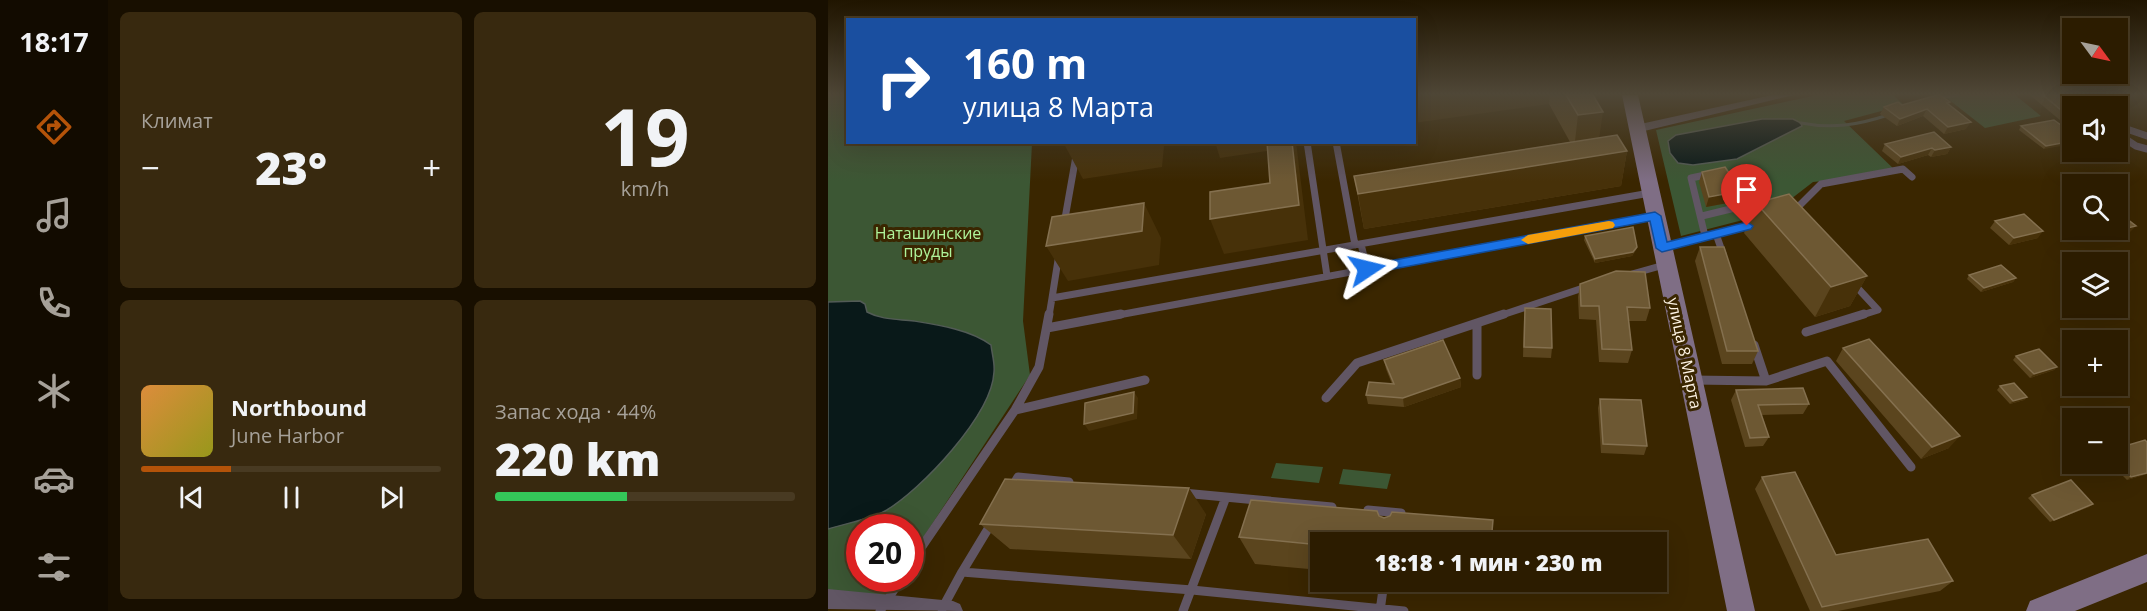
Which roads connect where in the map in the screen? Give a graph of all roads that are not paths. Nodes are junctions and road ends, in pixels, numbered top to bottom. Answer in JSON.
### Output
{"nodes":[{"id":1,"x":1635,"y":124,"type":"edge"},
{"id":2,"x":1661,"y":124,"type":"edge"},
{"id":3,"x":1636,"y":129,"type":"junction"},
{"id":4,"x":2128,"y":129,"type":"edge"},
{"id":5,"x":2147,"y":136,"type":"edge"},
{"id":6,"x":2128,"y":142,"type":"edge"},
{"id":7,"x":1307,"y":144,"type":"edge"},
{"id":8,"x":1336,"y":144,"type":"edge"},
{"id":9,"x":1077,"y":149,"type":"dead end"},
{"id":10,"x":2147,"y":149,"type":"edge"},
{"id":11,"x":1713,"y":174,"type":"edge"},
{"id":12,"x":1912,"y":177,"type":"dead end"},
{"id":13,"x":1730,"y":180,"type":"edge"},
{"id":14,"x":1650,"y":193,"type":"junction"},
{"id":15,"x":1655,"y":216,"type":"junction"},
{"id":16,"x":1701,"y":216,"type":"junction"},
{"id":17,"x":1768,"y":221,"type":"edge"},
{"id":18,"x":1797,"y":224,"type":"edge"},
{"id":19,"x":1063,"y":233,"type":"edge"},
{"id":20,"x":1716,"y":234,"type":"junction"},
{"id":21,"x":1705,"y":236,"type":"junction"},
{"id":22,"x":1061,"y":244,"type":"edge"},
{"id":23,"x":1358,"y":244,"type":"junction"},
{"id":24,"x":1324,"y":250,"type":"junction"},
{"id":25,"x":1664,"y":256,"type":"junction"},
{"id":26,"x":1726,"y":264,"type":"edge"},
{"id":27,"x":1367,"y":269,"type":"junction"},
{"id":28,"x":1846,"y":275,"type":"edge"},
{"id":29,"x":1327,"y":276,"type":"junction"},
{"id":30,"x":1625,"y":276,"type":"edge"},
{"id":31,"x":1590,"y":286,"type":"edge"},
{"id":32,"x":1052,"y":298,"type":"junction"},
{"id":33,"x":1478,"y":324,"type":"junction"},
{"id":34,"x":1047,"y":328,"type":"junction"},
{"id":35,"x":1806,"y":332,"type":"dead end"},
{"id":36,"x":1751,"y":338,"type":"edge"},
{"id":37,"x":1477,"y":375,"type":"dead end"},
{"id":38,"x":1145,"y":380,"type":"dead end"},
{"id":39,"x":1691,"y":380,"type":"junction"},
{"id":40,"x":1766,"y":381,"type":"junction"},
{"id":41,"x":1326,"y":398,"type":"dead end"},
{"id":42,"x":1015,"y":410,"type":"junction"},
{"id":43,"x":1911,"y":467,"type":"dead end"},
{"id":44,"x":1076,"y":483,"type":"edge"},
{"id":45,"x":1168,"y":491,"type":"edge"},
{"id":46,"x":1007,"y":496,"type":"edge"},
{"id":47,"x":1226,"y":497,"type":"junction"},
{"id":48,"x":1338,"y":507,"type":"edge"},
{"id":49,"x":1361,"y":510,"type":"edge"},
{"id":50,"x":996,"y":515,"type":"edge"},
{"id":51,"x":1417,"y":515,"type":"edge"},
{"id":52,"x":924,"y":543,"type":"edge"},
{"id":53,"x":2147,"y":568,"type":"edge"},
{"id":54,"x":962,"y":572,"type":"junction"},
{"id":55,"x":1192,"y":590,"type":"junction"},
{"id":56,"x":892,"y":592,"type":"edge"},
{"id":57,"x":1383,"y":592,"type":"edge"},
{"id":58,"x":828,"y":599,"type":"edge"},
{"id":59,"x":881,"y":608,"type":"edge"},
{"id":60,"x":947,"y":610,"type":"edge"},
{"id":61,"x":1380,"y":610,"type":"edge"},
{"id":62,"x":1183,"y":611,"type":"edge"},
{"id":63,"x":1404,"y":611,"type":"edge"},
{"id":64,"x":1741,"y":611,"type":"edge"},
{"id":65,"x":2040,"y":611,"type":"edge"}],
"edges":[{"from":1,"to":3,"type":"street","name":"улица 8 Марта"},
{"from":2,"to":3,"type":"street"},
{"from":3,"to":14,"type":"street","name":"улица 8 Марта"},
{"from":4,"to":5,"type":"lane"},
{"from":6,"to":10,"type":"lane"},
{"from":7,"to":24,"type":"lane"},
{"from":8,"to":23,"type":"lane"},
{"from":9,"to":19,"type":"lane"},
{"from":11,"to":16,"type":"lane"},
{"from":12,"to":18,"type":"lane"},
{"from":13,"to":16,"type":"lane"},
{"from":14,"to":15,"type":"street","name":"улица 8 Марта"},
{"from":14,"to":23,"type":"lane"},
{"from":15,"to":25,"type":"street","name":"улица 8 Марта"},
{"from":15,"to":27,"type":"lane"},
{"from":16,"to":21,"type":"lane"},
{"from":17,"to":20,"type":"lane"},
{"from":20,"to":21,"type":"lane"},
{"from":20,"to":26,"type":"lane"},
{"from":21,"to":25,"type":"lane"},
{"from":22,"to":32,"type":"lane"},
{"from":23,"to":24,"type":"lane"},
{"from":23,"to":27,"type":"lane"},
{"from":24,"to":29,"type":"lane"},
{"from":24,"to":32,"type":"lane"},
{"from":25,"to":30,"type":"lane"},
{"from":25,"to":39,"type":"street","name":"улица 8 Марта"},
{"from":27,"to":29,"type":"lane"},
{"from":28,"to":35,"type":"lane"},
{"from":29,"to":34,"type":"lane"},
{"from":31,"to":33,"type":"lane"},
{"from":32,"to":34,"type":"lane"},
{"from":33,"to":37,"type":"lane"},
{"from":33,"to":41,"type":"lane"},
{"from":34,"to":42,"type":"lane"},
{"from":36,"to":40,"type":"lane"},
{"from":38,"to":42,"type":"lane"},
{"from":39,"to":40,"type":"lane"},
{"from":39,"to":64,"type":"street","name":"улица 8 Марта"},
{"from":40,"to":43,"type":"lane"},
{"from":42,"to":52,"type":"lane"},
{"from":44,"to":46,"type":"lane"},
{"from":45,"to":47,"type":"lane"},
{"from":47,"to":48,"type":"lane"},
{"from":47,"to":55,"type":"lane"},
{"from":49,"to":51,"type":"lane"},
{"from":50,"to":54,"type":"lane"},
{"from":53,"to":65,"type":"street"},
{"from":54,"to":55,"type":"lane"},
{"from":54,"to":60,"type":"lane"},
{"from":55,"to":61,"type":"lane"},
{"from":55,"to":62,"type":"lane"},
{"from":56,"to":59,"type":"lane"},
{"from":57,"to":61,"type":"lane"},
{"from":58,"to":59,"type":"street"},
{"from":59,"to":60,"type":"street"},
{"from":61,"to":63,"type":"lane"}]}
